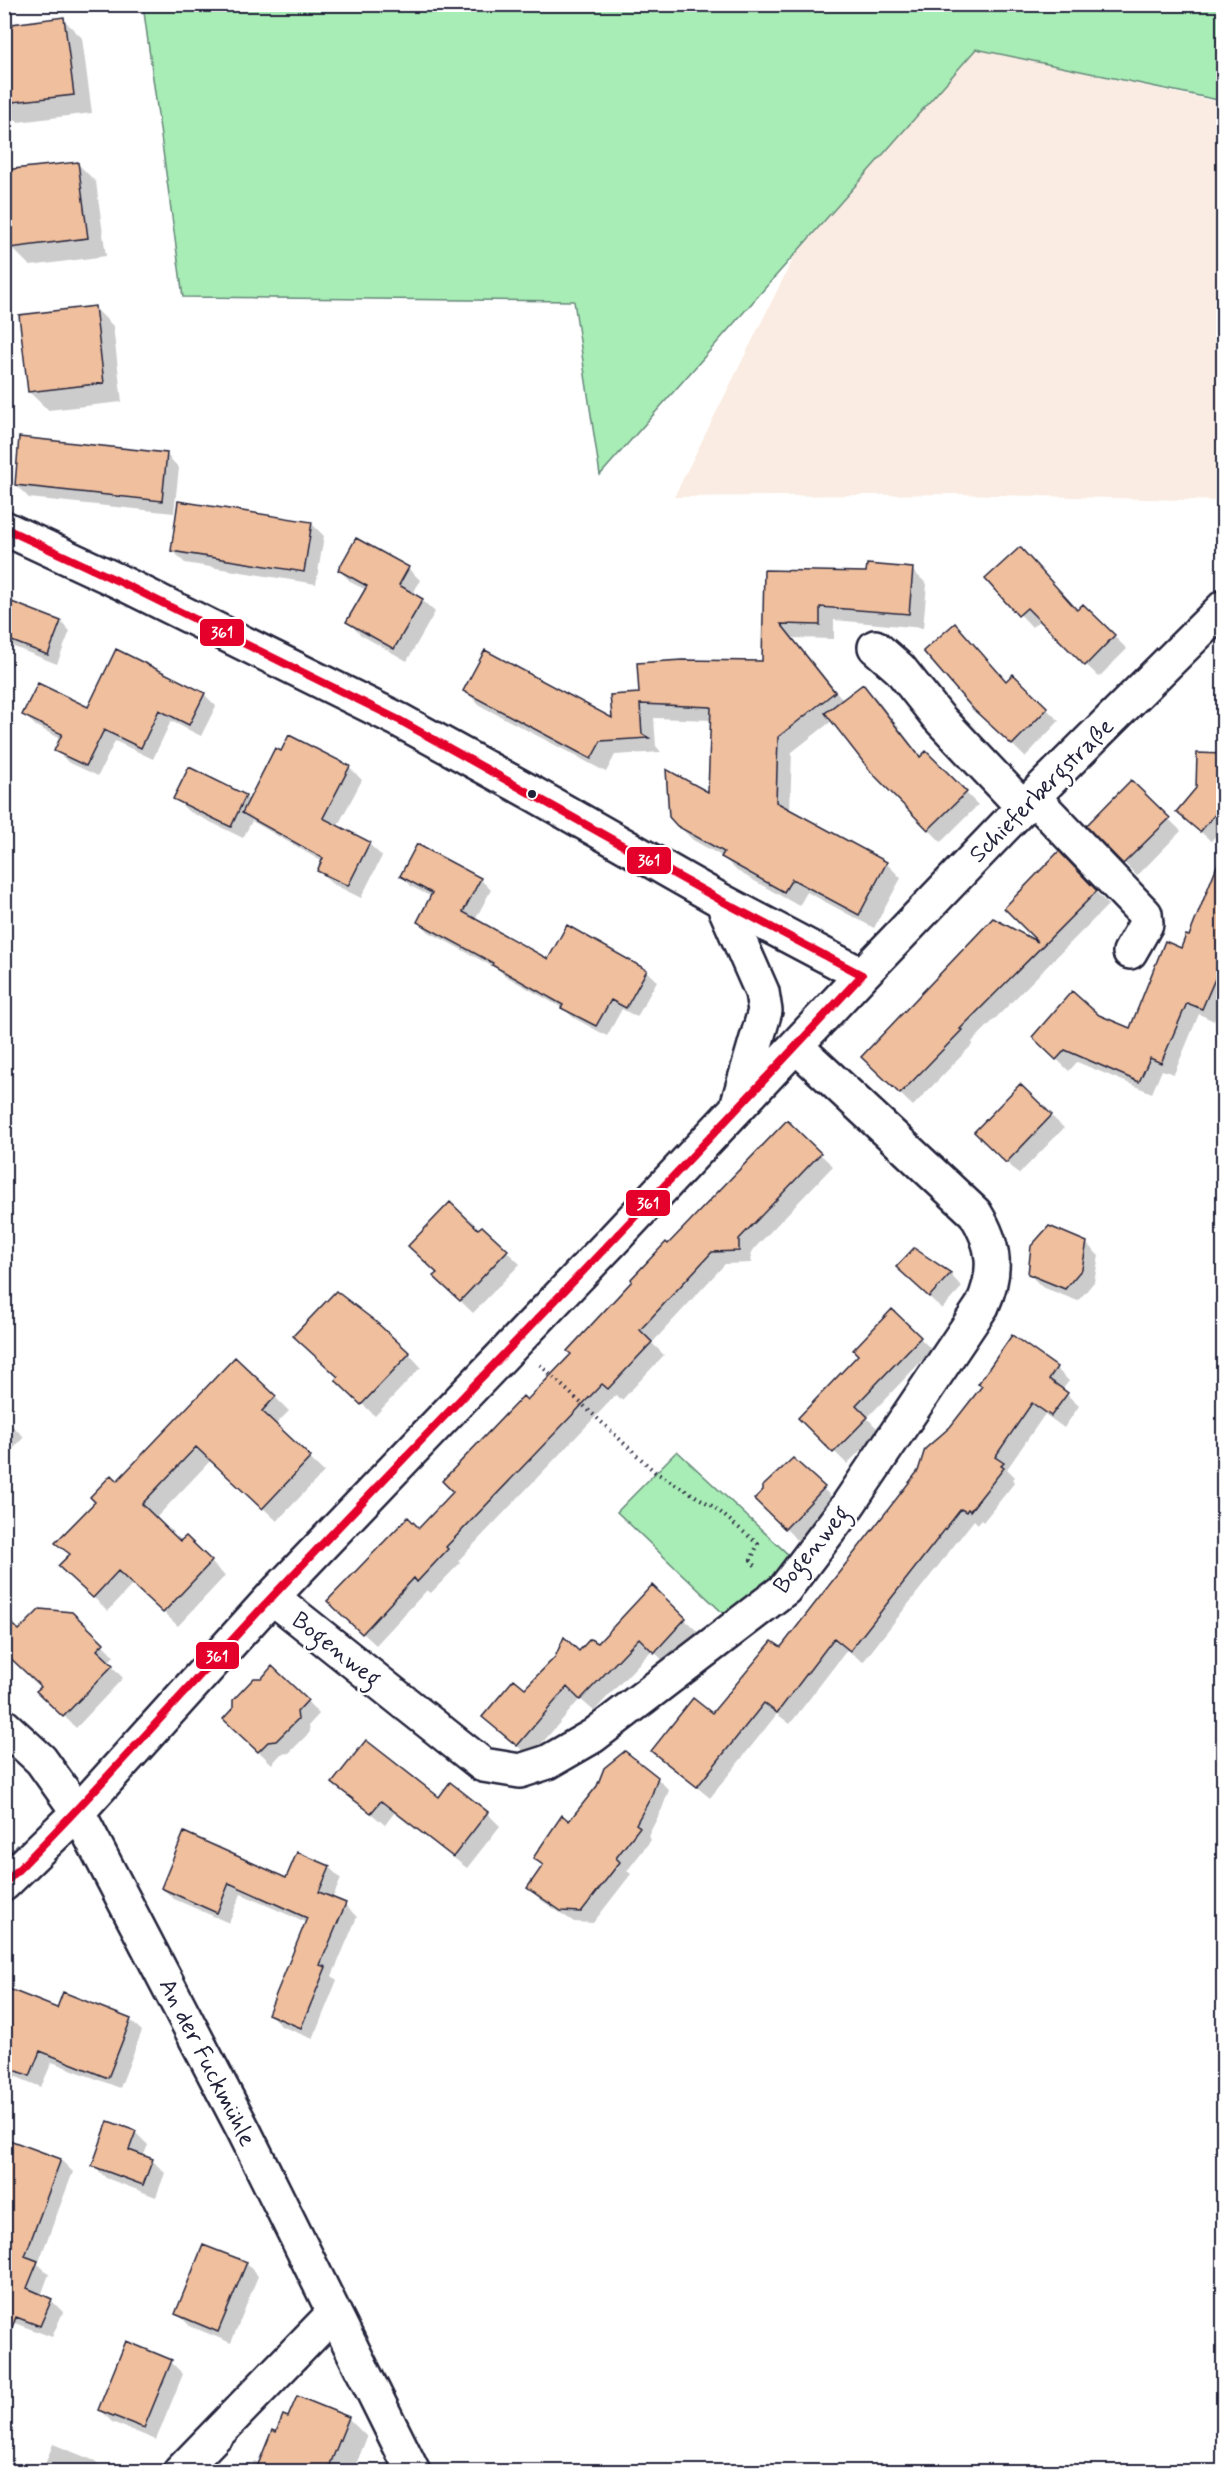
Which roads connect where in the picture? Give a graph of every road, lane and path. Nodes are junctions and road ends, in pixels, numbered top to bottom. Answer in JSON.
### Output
{"nodes":[{"id":1,"x":4,"y":528,"type":"edge"},
{"id":2,"x":1221,"y":613,"type":"edge"},
{"id":3,"x":875,"y":647,"type":"dead end"},
{"id":4,"x":1028,"y":802,"type":"junction"},
{"id":5,"x":722,"y":901,"type":"junction"},
{"id":6,"x":1130,"y":952,"type":"dead end"},
{"id":7,"x":862,"y":975,"type":"junction"},
{"id":8,"x":796,"y":1046,"type":"junction"},
{"id":9,"x":736,"y":1110,"type":"junction"},
{"id":10,"x":517,"y":1341,"type":"junction"},
{"id":11,"x":751,"y":1560,"type":"dead end"},
{"id":12,"x":272,"y":1597,"type":"junction"},
{"id":13,"x":4,"y":1726,"type":"edge"},
{"id":14,"x":78,"y":1812,"type":"junction"},
{"id":15,"x":4,"y":1884,"type":"edge"},
{"id":16,"x":333,"y":2314,"type":"junction"},
{"id":17,"x":412,"y":2471,"type":"edge"},
{"id":18,"x":180,"y":2472,"type":"edge"}],
"edges":[{"from":1,"to":5,"type":"street"},
{"from":2,"to":4,"type":"street","name":"Schieferbergstraße"},
{"from":3,"to":4,"type":"street"},
{"from":4,"to":6,"type":"street"},
{"from":4,"to":7,"type":"street","name":"Schieferbergstraße"},
{"from":5,"to":7,"type":"street"},
{"from":5,"to":9,"type":"street"},
{"from":7,"to":8,"type":"street","name":"Schieferbergstraße"},
{"from":8,"to":9,"type":"street","name":"Schieferbergstraße"},
{"from":8,"to":12,"type":"street","name":"Bogenweg"},
{"from":9,"to":10,"type":"street","name":"Schieferbergstraße"},
{"from":10,"to":11,"type":"path"},
{"from":10,"to":12,"type":"street","name":"Schieferbergstraße"},
{"from":12,"to":14,"type":"street","name":"Schieferbergstraße"},
{"from":13,"to":14,"type":"street","name":"An der Fuckmühle"},
{"from":14,"to":15,"type":"street","name":"Schieferbergstraße"},
{"from":14,"to":16,"type":"street","name":"An der Fuckmühle"},
{"from":16,"to":17,"type":"street","name":"An der Fuckmühle"},
{"from":16,"to":18,"type":"street"}]}
